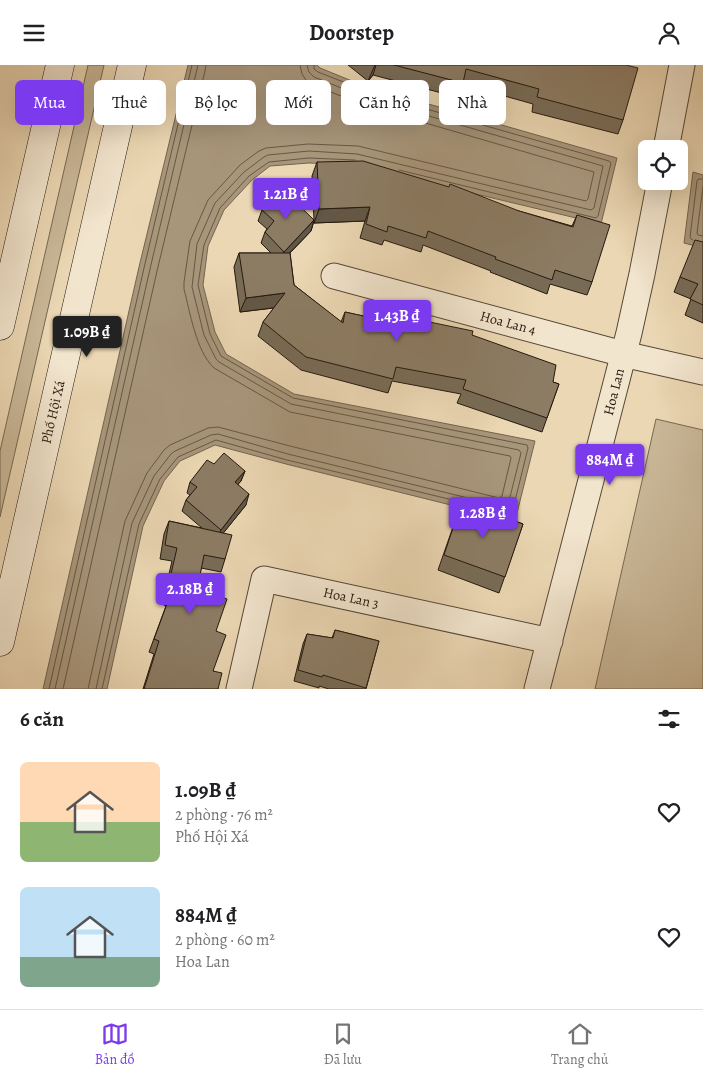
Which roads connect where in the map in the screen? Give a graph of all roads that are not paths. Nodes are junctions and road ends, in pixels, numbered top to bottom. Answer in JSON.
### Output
{"nodes":[{"id":1,"x":60,"y":65,"type":"edge"},
{"id":2,"x":132,"y":65,"type":"edge"},
{"id":3,"x":682,"y":65,"type":"edge"},
{"id":4,"x":668,"y":140,"type":"edge"},
{"id":5,"x":658,"y":190,"type":"edge"},
{"id":6,"x":334,"y":277,"type":"dead end"},
{"id":7,"x":0,"y":326,"type":"edge"},
{"id":8,"x":623,"y":354,"type":"junction"},
{"id":9,"x":703,"y":372,"type":"edge"},
{"id":10,"x":550,"y":641,"type":"junction"},
{"id":11,"x":0,"y":642,"type":"edge"},
{"id":12,"x":239,"y":689,"type":"edge"},
{"id":13,"x":537,"y":689,"type":"edge"}],
"edges":[{"from":1,"to":7,"type":"main road"},
{"from":2,"to":11,"type":"main road","name":"Phố Hội Xá"},
{"from":3,"to":4,"type":"street"},
{"from":5,"to":8,"type":"street","name":"Hoa Lan"},
{"from":6,"to":8,"type":"street","name":"Hoa Lan 4"},
{"from":8,"to":9,"type":"street","name":"Hoa Lan 4"},
{"from":8,"to":10,"type":"street","name":"Hoa Lan"},
{"from":10,"to":12,"type":"street","name":"Hoa Lan 3"},
{"from":10,"to":13,"type":"street","name":"Hoa Lan"}]}
